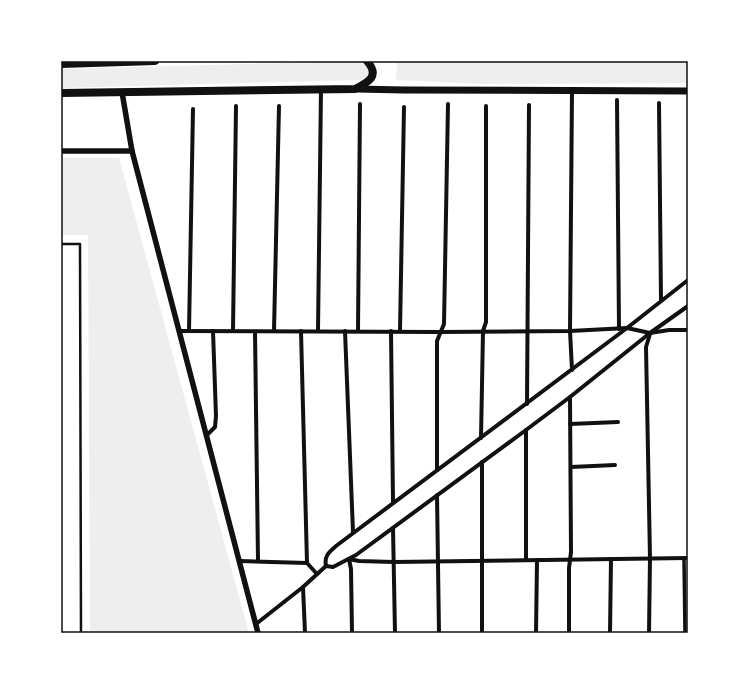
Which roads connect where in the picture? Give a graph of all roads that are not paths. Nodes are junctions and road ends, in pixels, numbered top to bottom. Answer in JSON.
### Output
{"nodes":[{"id":1,"x":155,"y":61,"type":"edge"},
{"id":2,"x":367,"y":61,"type":"edge"},
{"id":3,"x":113,"y":62,"type":"edge"},
{"id":4,"x":61,"y":64,"type":"edge"},
{"id":5,"x":321,"y":89,"type":"junction"},
{"id":6,"x":356,"y":89,"type":"junction"},
{"id":7,"x":572,"y":90,"type":"junction"},
{"id":8,"x":688,"y":91,"type":"edge"},
{"id":9,"x":122,"y":92,"type":"junction"},
{"id":10,"x":61,"y":93,"type":"edge"},
{"id":11,"x":617,"y":100,"type":"dead end"},
{"id":12,"x":659,"y":103,"type":"dead end"},
{"id":13,"x":360,"y":104,"type":"dead end"},
{"id":14,"x":448,"y":104,"type":"dead end"},
{"id":15,"x":529,"y":105,"type":"dead end"},
{"id":16,"x":236,"y":106,"type":"dead end"},
{"id":17,"x":279,"y":106,"type":"dead end"},
{"id":18,"x":486,"y":106,"type":"dead end"},
{"id":19,"x":404,"y":107,"type":"dead end"},
{"id":20,"x":192,"y":109,"type":"dead end"},
{"id":21,"x":61,"y":151,"type":"edge"},
{"id":22,"x":132,"y":152,"type":"junction"},
{"id":23,"x":61,"y":244,"type":"edge"},
{"id":24,"x":688,"y":280,"type":"edge"},
{"id":25,"x":661,"y":300,"type":"junction"},
{"id":26,"x":688,"y":306,"type":"edge"},
{"id":27,"x":628,"y":328,"type":"junction"},
{"id":28,"x":619,"y":329,"type":"junction"},
{"id":29,"x":688,"y":330,"type":"edge"},
{"id":30,"x":179,"y":331,"type":"junction"},
{"id":31,"x":189,"y":331,"type":"junction"},
{"id":32,"x":214,"y":331,"type":"junction"},
{"id":33,"x":233,"y":331,"type":"junction"},
{"id":34,"x":274,"y":331,"type":"junction"},
{"id":35,"x":301,"y":331,"type":"junction"},
{"id":36,"x":318,"y":331,"type":"junction"},
{"id":37,"x":345,"y":331,"type":"junction"},
{"id":38,"x":358,"y":331,"type":"junction"},
{"id":39,"x":391,"y":331,"type":"junction"},
{"id":40,"x":400,"y":331,"type":"junction"},
{"id":41,"x":483,"y":331,"type":"junction"},
{"id":42,"x":527,"y":331,"type":"junction"},
{"id":43,"x":570,"y":331,"type":"junction"},
{"id":44,"x":255,"y":332,"type":"junction"},
{"id":45,"x":440,"y":332,"type":"junction"},
{"id":46,"x":650,"y":333,"type":"junction"},
{"id":47,"x":572,"y":370,"type":"junction"},
{"id":48,"x":570,"y":398,"type":"junction"},
{"id":49,"x":527,"y":404,"type":"junction"},
{"id":50,"x":618,"y":422,"type":"dead end"},
{"id":51,"x":570,"y":424,"type":"junction"},
{"id":52,"x":526,"y":430,"type":"junction"},
{"id":53,"x":207,"y":435,"type":"junction"},
{"id":54,"x":481,"y":438,"type":"junction"},
{"id":55,"x":482,"y":462,"type":"junction"},
{"id":56,"x":615,"y":465,"type":"dead end"},
{"id":57,"x":571,"y":467,"type":"junction"},
{"id":58,"x":437,"y":470,"type":"junction"},
{"id":59,"x":437,"y":495,"type":"junction"},
{"id":60,"x":393,"y":502,"type":"junction"},
{"id":61,"x":393,"y":528,"type":"junction"},
{"id":62,"x":353,"y":532,"type":"junction"},
{"id":63,"x":650,"y":558,"type":"junction"},
{"id":64,"x":686,"y":558,"type":"edge"},
{"id":65,"x":350,"y":559,"type":"junction"},
{"id":66,"x":570,"y":559,"type":"junction"},
{"id":67,"x":611,"y":559,"type":"junction"},
{"id":68,"x":482,"y":560,"type":"junction"},
{"id":69,"x":526,"y":560,"type":"junction"},
{"id":70,"x":537,"y":560,"type":"junction"},
{"id":71,"x":240,"y":561,"type":"junction"},
{"id":72,"x":258,"y":561,"type":"junction"},
{"id":73,"x":439,"y":561,"type":"junction"},
{"id":74,"x":394,"y":562,"type":"junction"},
{"id":75,"x":307,"y":563,"type":"junction"},
{"id":76,"x":326,"y":566,"type":"junction"},
{"id":77,"x":317,"y":574,"type":"junction"},
{"id":78,"x":303,"y":587,"type":"junction"},
{"id":79,"x":256,"y":624,"type":"junction"},
{"id":80,"x":81,"y":633,"type":"edge"},
{"id":81,"x":258,"y":633,"type":"edge"},
{"id":82,"x":305,"y":633,"type":"edge"},
{"id":83,"x":352,"y":633,"type":"edge"},
{"id":84,"x":395,"y":633,"type":"edge"},
{"id":85,"x":439,"y":633,"type":"edge"},
{"id":86,"x":482,"y":633,"type":"edge"},
{"id":87,"x":536,"y":633,"type":"edge"},
{"id":88,"x":569,"y":633,"type":"edge"},
{"id":89,"x":610,"y":633,"type":"edge"},
{"id":90,"x":649,"y":633,"type":"edge"},
{"id":91,"x":685,"y":633,"type":"edge"}],
"edges":[{"from":1,"to":3,"type":"highway"},
{"from":2,"to":6,"type":"highway"},
{"from":3,"to":4,"type":"highway"},
{"from":5,"to":6,"type":"highway"},
{"from":5,"to":9,"type":"highway"},
{"from":5,"to":36,"type":"street"},
{"from":6,"to":7,"type":"main road"},
{"from":7,"to":8,"type":"main road"},
{"from":7,"to":43,"type":"street"},
{"from":9,"to":10,"type":"highway"},
{"from":9,"to":22,"type":"street"},
{"from":11,"to":28,"type":"street"},
{"from":12,"to":25,"type":"street"},
{"from":13,"to":38,"type":"street"},
{"from":14,"to":45,"type":"street"},
{"from":15,"to":42,"type":"street"},
{"from":16,"to":33,"type":"street"},
{"from":17,"to":34,"type":"street"},
{"from":18,"to":41,"type":"street"},
{"from":19,"to":40,"type":"street"},
{"from":20,"to":31,"type":"street"},
{"from":21,"to":22,"type":"street"},
{"from":22,"to":30,"type":"street"},
{"from":23,"to":80,"type":"lane"},
{"from":24,"to":25,"type":"street"},
{"from":25,"to":27,"type":"street"},
{"from":26,"to":46,"type":"street"},
{"from":27,"to":28,"type":"street"},
{"from":27,"to":46,"type":"street"},
{"from":27,"to":47,"type":"street"},
{"from":28,"to":43,"type":"street"},
{"from":29,"to":46,"type":"street"},
{"from":30,"to":31,"type":"street"},
{"from":30,"to":53,"type":"street"},
{"from":31,"to":32,"type":"street"},
{"from":32,"to":33,"type":"street"},
{"from":32,"to":53,"type":"street"},
{"from":33,"to":44,"type":"street"},
{"from":34,"to":35,"type":"street"},
{"from":34,"to":44,"type":"street"},
{"from":35,"to":36,"type":"street"},
{"from":35,"to":75,"type":"street"},
{"from":36,"to":37,"type":"street"},
{"from":37,"to":38,"type":"street"},
{"from":37,"to":62,"type":"street"},
{"from":38,"to":39,"type":"street"},
{"from":39,"to":40,"type":"street"},
{"from":39,"to":60,"type":"street"},
{"from":40,"to":45,"type":"street"},
{"from":41,"to":42,"type":"street"},
{"from":41,"to":45,"type":"street"},
{"from":41,"to":54,"type":"street"},
{"from":42,"to":43,"type":"street"},
{"from":42,"to":49,"type":"street"},
{"from":43,"to":47,"type":"street"},
{"from":44,"to":72,"type":"street"},
{"from":45,"to":58,"type":"street"},
{"from":46,"to":48,"type":"street"},
{"from":46,"to":63,"type":"street"},
{"from":47,"to":49,"type":"street"},
{"from":48,"to":51,"type":"street"},
{"from":48,"to":52,"type":"street"},
{"from":49,"to":54,"type":"street"},
{"from":50,"to":51,"type":"street"},
{"from":51,"to":57,"type":"street"},
{"from":52,"to":55,"type":"street"},
{"from":52,"to":69,"type":"street"},
{"from":53,"to":71,"type":"street"},
{"from":54,"to":58,"type":"street"},
{"from":55,"to":59,"type":"street"},
{"from":55,"to":68,"type":"street"},
{"from":56,"to":57,"type":"street"},
{"from":57,"to":66,"type":"street"},
{"from":58,"to":60,"type":"street"},
{"from":59,"to":61,"type":"street"},
{"from":59,"to":73,"type":"street"},
{"from":60,"to":62,"type":"street"},
{"from":61,"to":65,"type":"street"},
{"from":61,"to":74,"type":"street"},
{"from":62,"to":76,"type":"street"},
{"from":63,"to":64,"type":"street"},
{"from":63,"to":67,"type":"street"},
{"from":63,"to":90,"type":"street"},
{"from":64,"to":91,"type":"street"},
{"from":65,"to":74,"type":"street"},
{"from":65,"to":76,"type":"street"},
{"from":65,"to":83,"type":"street"},
{"from":66,"to":67,"type":"street"},
{"from":66,"to":70,"type":"street"},
{"from":66,"to":88,"type":"street"},
{"from":67,"to":89,"type":"street"},
{"from":68,"to":69,"type":"street"},
{"from":68,"to":73,"type":"street"},
{"from":68,"to":86,"type":"street"},
{"from":69,"to":70,"type":"street"},
{"from":70,"to":87,"type":"street"},
{"from":71,"to":72,"type":"street"},
{"from":71,"to":79,"type":"street"},
{"from":72,"to":75,"type":"street"},
{"from":73,"to":74,"type":"street"},
{"from":73,"to":85,"type":"street"},
{"from":74,"to":84,"type":"street"},
{"from":75,"to":77,"type":"street"},
{"from":76,"to":77,"type":"street"},
{"from":77,"to":78,"type":"street"},
{"from":78,"to":79,"type":"street"},
{"from":78,"to":82,"type":"street"},
{"from":79,"to":81,"type":"street"}]}
